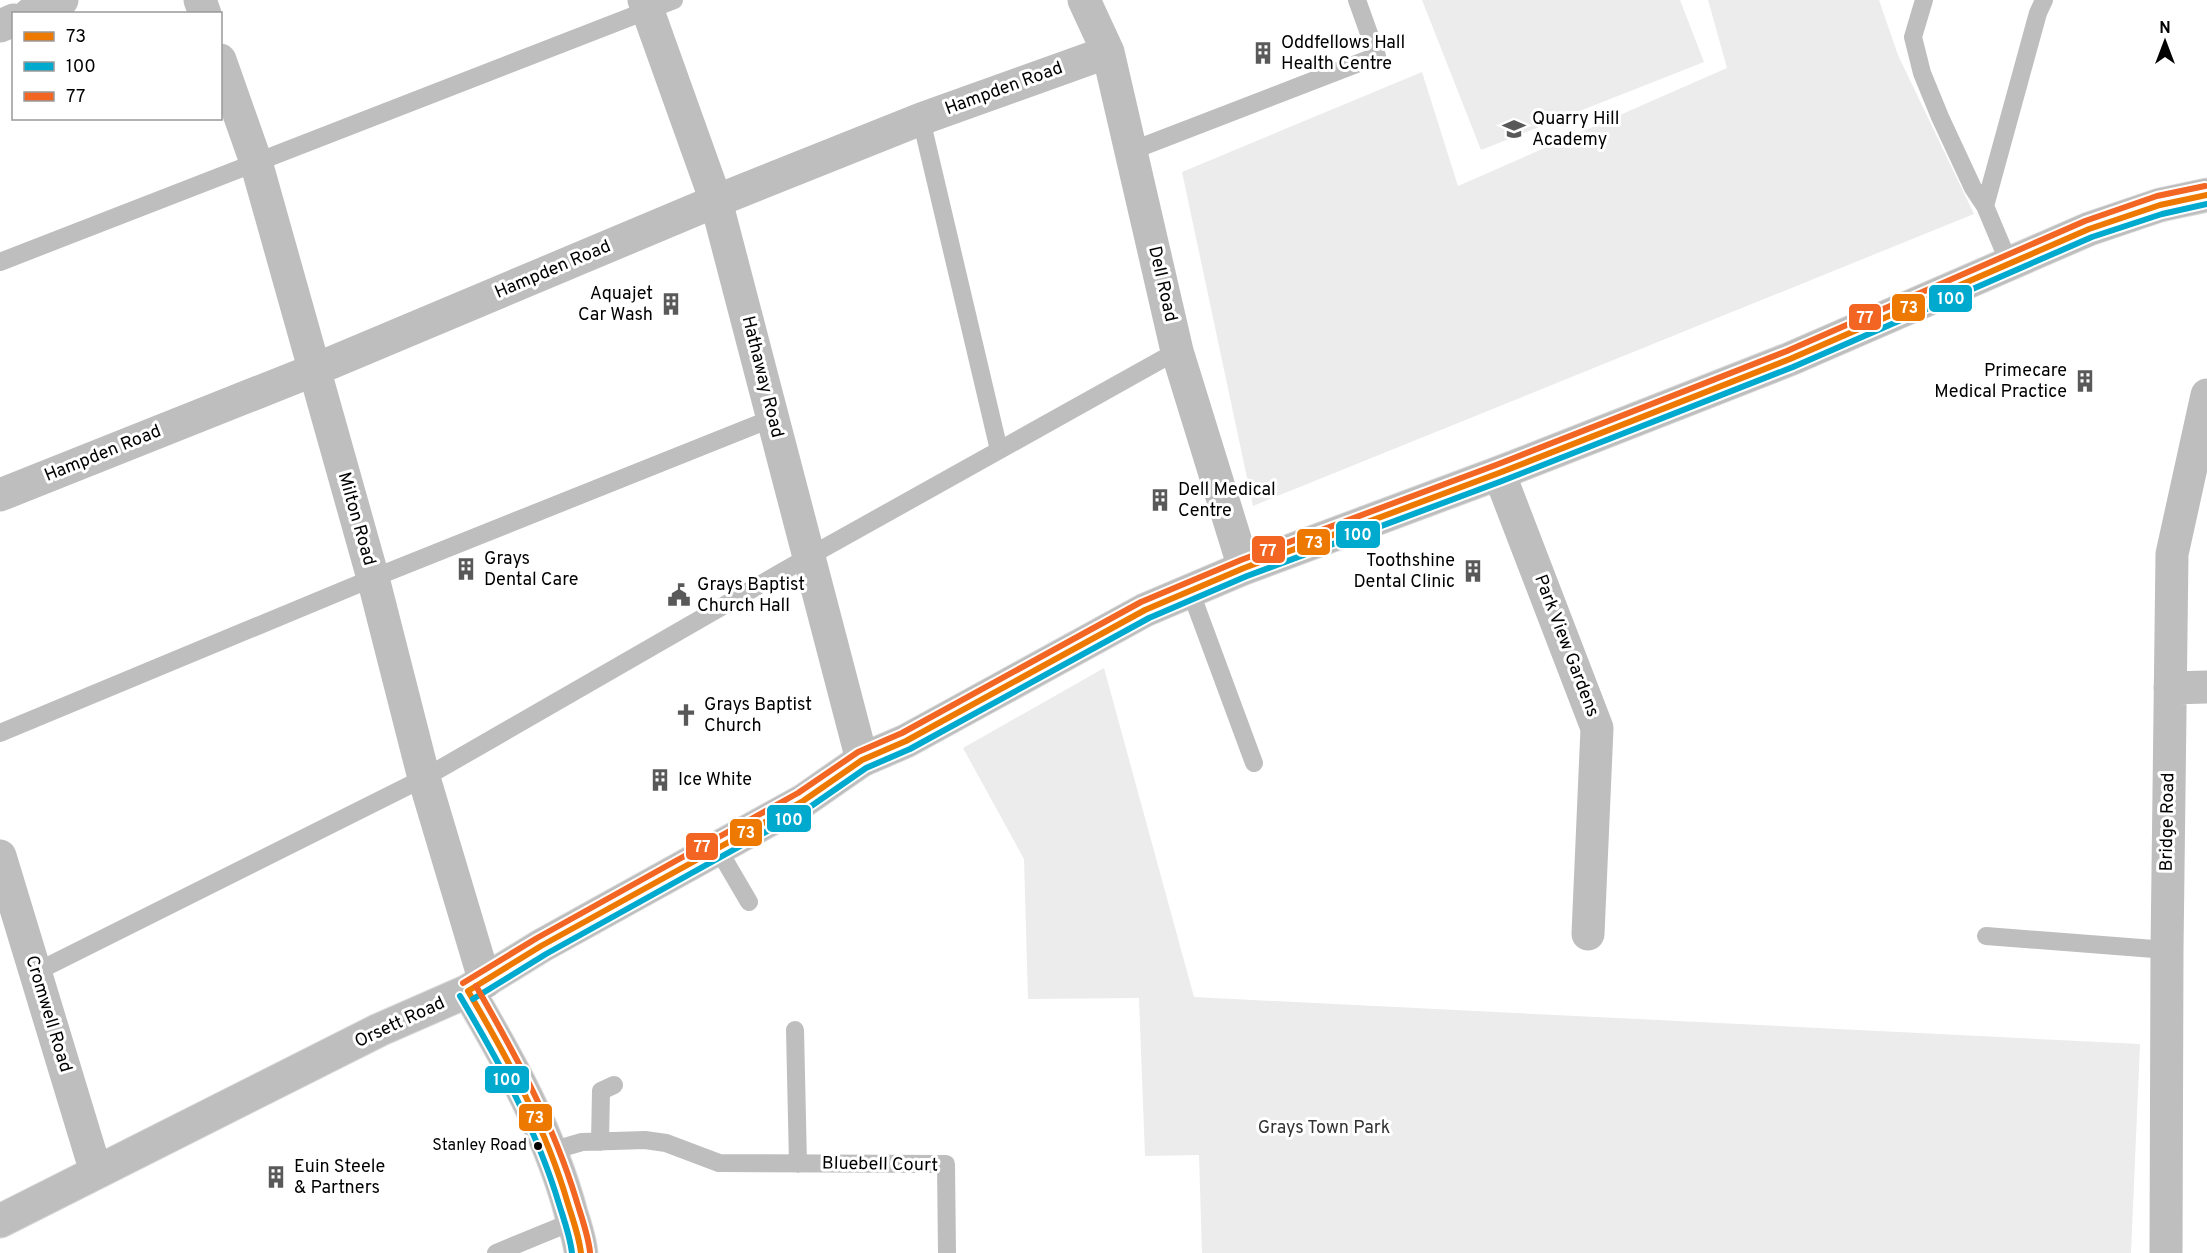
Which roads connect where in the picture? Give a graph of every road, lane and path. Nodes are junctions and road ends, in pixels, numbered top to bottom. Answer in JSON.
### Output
{"nodes":[{"id":1,"x":62,"y":0,"type":"edge"},
{"id":2,"x":1084,"y":0,"type":"edge"},
{"id":3,"x":1357,"y":0,"type":"edge"},
{"id":4,"x":1924,"y":0,"type":"edge"},
{"id":5,"x":2044,"y":0,"type":"edge"},
{"id":6,"x":655,"y":3,"type":"edge"},
{"id":7,"x":35,"y":12,"type":"edge"},
{"id":8,"x":1108,"y":52,"type":"junction"},
{"id":9,"x":222,"y":66,"type":"edge"},
{"id":10,"x":921,"y":119,"type":"junction"},
{"id":11,"x":1131,"y":151,"type":"junction"},
{"id":12,"x":256,"y":162,"type":"junction"},
{"id":13,"x":2207,"y":195,"type":"edge"},
{"id":14,"x":716,"y":201,"type":"junction"},
{"id":15,"x":1985,"y":206,"type":"junction"},
{"id":16,"x":0,"y":262,"type":"edge"},
{"id":17,"x":2009,"y":263,"type":"junction"},
{"id":18,"x":1177,"y":351,"type":"junction"},
{"id":19,"x":314,"y":370,"type":"junction"},
{"id":20,"x":2207,"y":395,"type":"edge"},
{"id":21,"x":773,"y":418,"type":"junction"},
{"id":22,"x":999,"y":450,"type":"junction"},
{"id":23,"x":1499,"y":473,"type":"junction"},
{"id":24,"x":0,"y":495,"type":"edge"},
{"id":25,"x":808,"y":557,"type":"junction"},
{"id":26,"x":1244,"y":568,"type":"junction"},
{"id":27,"x":373,"y":578,"type":"junction"},
{"id":28,"x":1190,"y":590,"type":"junction"},
{"id":29,"x":2207,"y":687,"type":"edge"},
{"id":30,"x":2170,"y":688,"type":"junction"},
{"id":31,"x":0,"y":734,"type":"edge"},
{"id":32,"x":862,"y":760,"type":"junction"},
{"id":33,"x":1254,"y":762,"type":"dead end"},
{"id":34,"x":424,"y":778,"type":"junction"},
{"id":35,"x":717,"y":849,"type":"junction"},
{"id":36,"x":0,"y":856,"type":"edge"},
{"id":37,"x":749,"y":902,"type":"dead end"},
{"id":38,"x":1588,"y":934,"type":"dead end"},
{"id":39,"x":1986,"y":936,"type":"dead end"},
{"id":40,"x":2167,"y":951,"type":"junction"},
{"id":41,"x":36,"y":972,"type":"junction"},
{"id":42,"x":476,"y":986,"type":"junction"},
{"id":43,"x":795,"y":1030,"type":"dead end"},
{"id":44,"x":614,"y":1085,"type":"dead end"},
{"id":45,"x":600,"y":1142,"type":"junction"},
{"id":46,"x":551,"y":1151,"type":"junction"},
{"id":47,"x":798,"y":1164,"type":"junction"},
{"id":48,"x":96,"y":1172,"type":"junction"},
{"id":49,"x":0,"y":1221,"type":"edge"},
{"id":50,"x":574,"y":1221,"type":"junction"},
{"id":51,"x":496,"y":1253,"type":"edge"},
{"id":52,"x":581,"y":1253,"type":"edge"},
{"id":53,"x":947,"y":1253,"type":"edge"},
{"id":54,"x":2166,"y":1253,"type":"edge"}],
"edges":[{"from":1,"to":7,"type":"street"},
{"from":2,"to":8,"type":"street","name":"Dell Road"},
{"from":3,"to":11,"type":"lane"},
{"from":4,"to":15,"type":"lane"},
{"from":5,"to":15,"type":"lane"},
{"from":6,"to":12,"type":"lane"},
{"from":6,"to":14,"type":"street","name":"Hathaway Road"},
{"from":8,"to":10,"type":"street","name":"Hampden Road"},
{"from":8,"to":11,"type":"street","name":"Dell Road"},
{"from":9,"to":12,"type":"street","name":"Milton Road"},
{"from":10,"to":14,"type":"street","name":"Hampden Road"},
{"from":10,"to":22,"type":"lane"},
{"from":11,"to":18,"type":"street","name":"Dell Road"},
{"from":12,"to":16,"type":"lane"},
{"from":12,"to":19,"type":"street","name":"Milton Road"},
{"from":13,"to":17,"type":"street","name":"Orsett Road"},
{"from":14,"to":19,"type":"street","name":"Hampden Road"},
{"from":14,"to":21,"type":"street","name":"Hathaway Road"},
{"from":15,"to":17,"type":"lane"},
{"from":17,"to":23,"type":"street","name":"Orsett Road"},
{"from":18,"to":22,"type":"lane"},
{"from":18,"to":26,"type":"street","name":"Dell Road"},
{"from":19,"to":24,"type":"street","name":"Hampden Road"},
{"from":19,"to":27,"type":"street","name":"Milton Road"},
{"from":20,"to":30,"type":"street","name":"Bridge Road"},
{"from":21,"to":25,"type":"street","name":"Hathaway Road"},
{"from":21,"to":27,"type":"lane"},
{"from":22,"to":25,"type":"lane"},
{"from":23,"to":26,"type":"street","name":"Orsett Road"},
{"from":23,"to":38,"type":"street","name":"Park View Gardens"},
{"from":25,"to":32,"type":"street","name":"Hathaway Road"},
{"from":25,"to":34,"type":"lane"},
{"from":26,"to":28,"type":"street","name":"Orsett Road"},
{"from":27,"to":31,"type":"lane"},
{"from":27,"to":34,"type":"street","name":"Milton Road"},
{"from":28,"to":32,"type":"street","name":"Orsett Road"},
{"from":28,"to":33,"type":"lane"},
{"from":29,"to":30,"type":"street"},
{"from":30,"to":40,"type":"street","name":"Bridge Road"},
{"from":32,"to":35,"type":"street","name":"Orsett Road"},
{"from":34,"to":41,"type":"lane"},
{"from":34,"to":42,"type":"street","name":"Milton Road"},
{"from":35,"to":37,"type":"lane"},
{"from":35,"to":42,"type":"street","name":"Orsett Road"},
{"from":36,"to":41,"type":"street","name":"Cromwell Road"},
{"from":39,"to":40,"type":"lane"},
{"from":40,"to":54,"type":"street","name":"Bridge Road"},
{"from":41,"to":48,"type":"street","name":"Cromwell Road"},
{"from":42,"to":46,"type":"street"},
{"from":42,"to":48,"type":"street","name":"Orsett Road"},
{"from":43,"to":47,"type":"lane","name":"Bluebell Court"},
{"from":44,"to":45,"type":"lane"},
{"from":45,"to":46,"type":"lane","name":"Bluebell Court"},
{"from":45,"to":47,"type":"lane","name":"Bluebell Court"},
{"from":46,"to":50,"type":"street"},
{"from":47,"to":53,"type":"lane","name":"Bluebell Court"},
{"from":48,"to":49,"type":"street","name":"Orsett Road"},
{"from":50,"to":51,"type":"lane"},
{"from":50,"to":52,"type":"street"}]}
